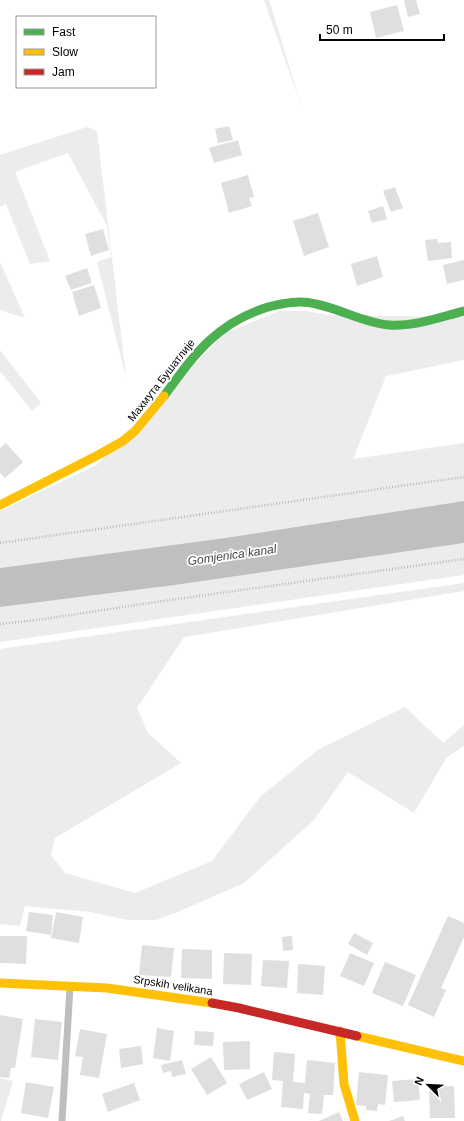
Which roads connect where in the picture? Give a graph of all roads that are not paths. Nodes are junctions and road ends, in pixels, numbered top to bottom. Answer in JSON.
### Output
{"nodes":[{"id":1,"x":464,"y":311,"type":"edge"},
{"id":2,"x":0,"y":505,"type":"edge"},
{"id":3,"x":0,"y":983,"type":"edge"},
{"id":4,"x":70,"y":985,"type":"junction"},
{"id":5,"x":340,"y":1031,"type":"junction"},
{"id":6,"x":464,"y":1061,"type":"edge"},
{"id":7,"x":62,"y":1121,"type":"edge"},
{"id":8,"x":354,"y":1121,"type":"edge"}],
"edges":[{"from":1,"to":2,"type":"street","name":"Махмута Бушатлије"},
{"from":3,"to":4,"type":"street","name":"Srpskih velikana"},
{"from":4,"to":5,"type":"street","name":"Srpskih velikana"},
{"from":4,"to":7,"type":"lane"},
{"from":5,"to":6,"type":"street","name":"Srpskih velikana"},
{"from":5,"to":8,"type":"street"}]}
